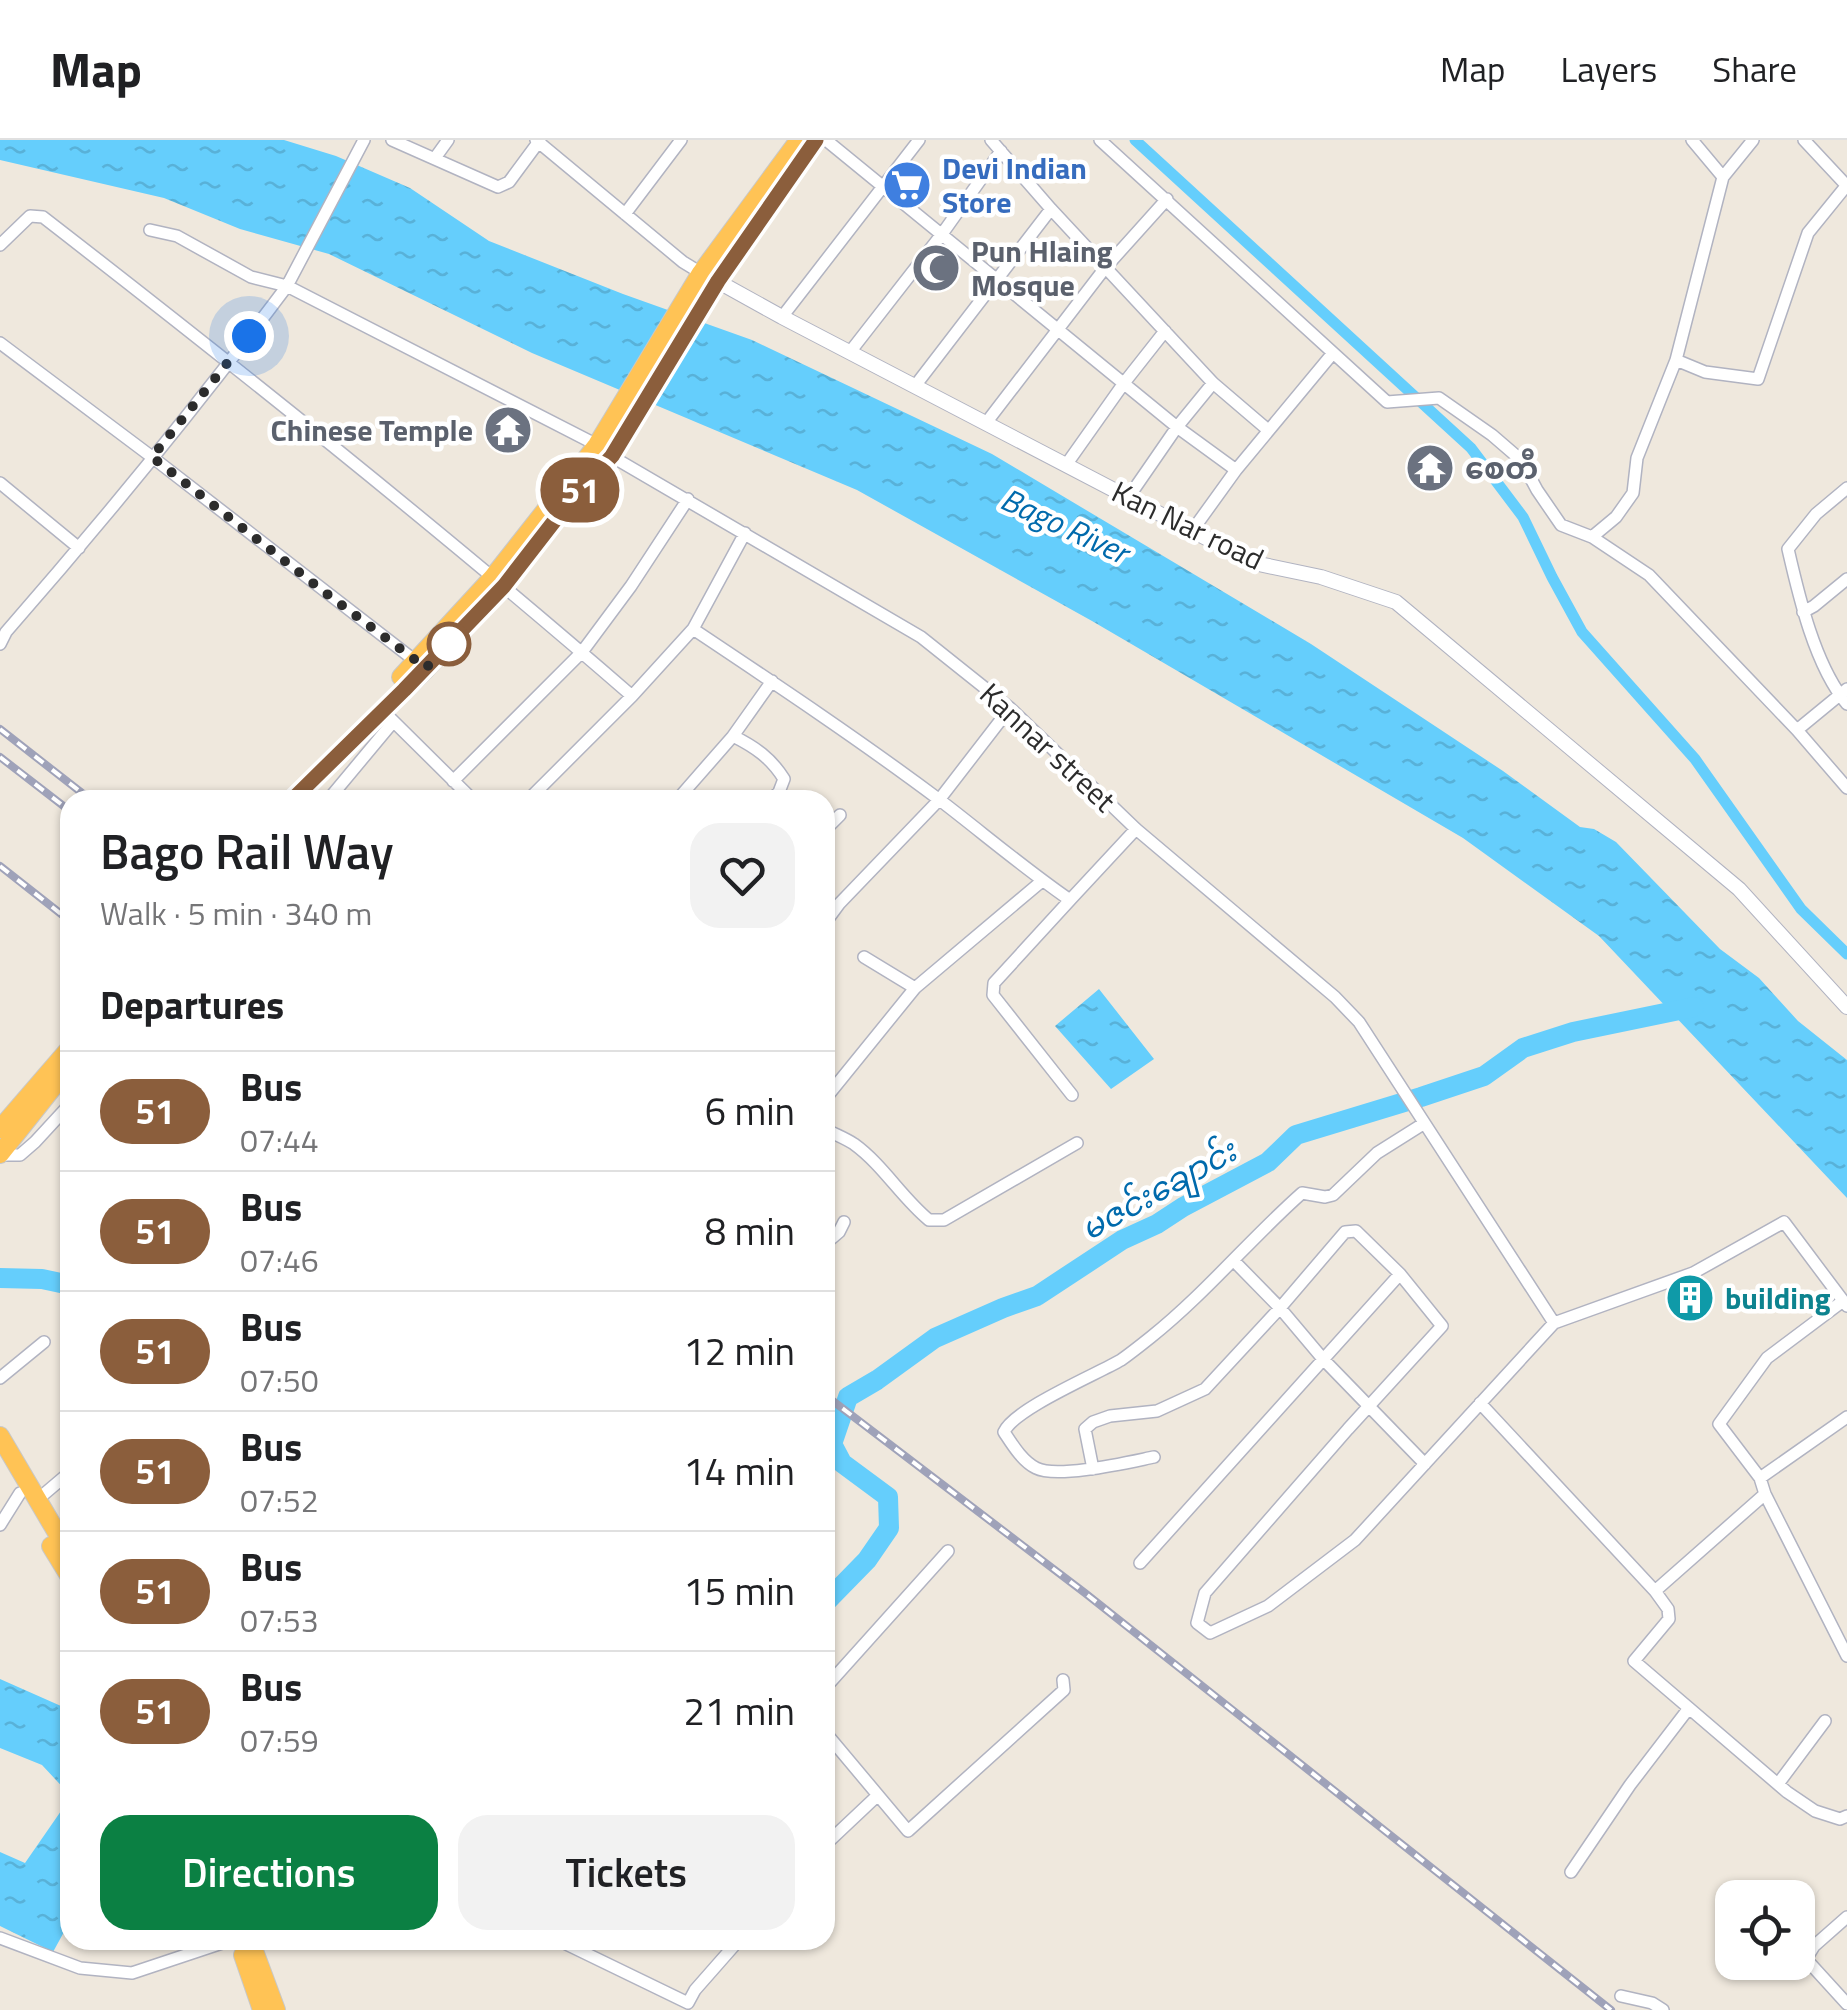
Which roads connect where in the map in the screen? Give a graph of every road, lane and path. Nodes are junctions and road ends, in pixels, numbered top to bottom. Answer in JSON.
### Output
{"nodes":[{"id":1,"x":392,"y":140,"type":"edge"},
{"id":2,"x":448,"y":140,"type":"edge"},
{"id":3,"x":681,"y":140,"type":"edge"},
{"id":4,"x":799,"y":140,"type":"edge"},
{"id":5,"x":816,"y":140,"type":"edge"},
{"id":6,"x":826,"y":140,"type":"edge"},
{"id":7,"x":919,"y":140,"type":"edge"},
{"id":8,"x":991,"y":140,"type":"edge"},
{"id":9,"x":1100,"y":140,"type":"edge"},
{"id":10,"x":1692,"y":140,"type":"edge"},
{"id":11,"x":1753,"y":140,"type":"edge"},
{"id":12,"x":1804,"y":140,"type":"edge"},
{"id":13,"x":538,"y":141,"type":"edge"},
{"id":14,"x":362,"y":144,"type":"edge"},
{"id":15,"x":1001,"y":151,"type":"junction"},
{"id":16,"x":434,"y":158,"type":"junction"},
{"id":17,"x":1723,"y":176,"type":"junction"},
{"id":18,"x":884,"y":186,"type":"junction"},
{"id":19,"x":1847,"y":186,"type":"edge"},
{"id":20,"x":1167,"y":199,"type":"junction"},
{"id":21,"x":1051,"y":210,"type":"junction"},
{"id":22,"x":625,"y":214,"type":"junction"},
{"id":23,"x":150,"y":230,"type":"dead end"},
{"id":24,"x":942,"y":234,"type":"junction"},
{"id":25,"x":0,"y":245,"type":"edge"},
{"id":26,"x":1105,"y":268,"type":"junction"},
{"id":27,"x":996,"y":278,"type":"junction"},
{"id":28,"x":706,"y":282,"type":"junction"},
{"id":29,"x":286,"y":286,"type":"junction"},
{"id":30,"x":782,"y":317,"type":"junction"},
{"id":31,"x":1058,"y":330,"type":"junction"},
{"id":32,"x":1165,"y":332,"type":"junction"},
{"id":33,"x":0,"y":342,"type":"edge"},
{"id":34,"x":850,"y":352,"type":"junction"},
{"id":35,"x":1333,"y":353,"type":"junction"},
{"id":36,"x":1676,"y":360,"type":"junction"},
{"id":37,"x":230,"y":362,"type":"junction"},
{"id":38,"x":1124,"y":383,"type":"junction"},
{"id":39,"x":1213,"y":383,"type":"junction"},
{"id":40,"x":915,"y":386,"type":"junction"},
{"id":41,"x":986,"y":423,"type":"junction"},
{"id":42,"x":1177,"y":428,"type":"junction"},
{"id":43,"x":1268,"y":430,"type":"junction"},
{"id":44,"x":609,"y":443,"type":"junction"},
{"id":45,"x":152,"y":457,"type":"junction"},
{"id":46,"x":1066,"y":465,"type":"junction"},
{"id":47,"x":1236,"y":470,"type":"junction"},
{"id":48,"x":0,"y":483,"type":"edge"},
{"id":49,"x":1847,"y":488,"type":"edge"},
{"id":50,"x":1128,"y":498,"type":"junction"},
{"id":51,"x":688,"y":499,"type":"junction"},
{"id":52,"x":1192,"y":531,"type":"junction"},
{"id":53,"x":745,"y":533,"type":"junction"},
{"id":54,"x":1592,"y":537,"type":"junction"},
{"id":55,"x":79,"y":548,"type":"junction"},
{"id":56,"x":1847,"y":579,"type":"edge"},
{"id":57,"x":498,"y":581,"type":"junction"},
{"id":58,"x":1802,"y":612,"type":"junction"},
{"id":59,"x":693,"y":630,"type":"junction"},
{"id":60,"x":0,"y":644,"type":"edge"},
{"id":61,"x":582,"y":652,"type":"junction"},
{"id":62,"x":421,"y":665,"type":"junction"},
{"id":63,"x":772,"y":682,"type":"junction"},
{"id":64,"x":632,"y":696,"type":"junction"},
{"id":65,"x":1845,"y":696,"type":"edge"},
{"id":66,"x":1010,"y":708,"type":"junction"},
{"id":67,"x":388,"y":717,"type":"junction"},
{"id":68,"x":1796,"y":730,"type":"junction"},
{"id":69,"x":733,"y":736,"type":"junction"},
{"id":70,"x":453,"y":780,"type":"junction"},
{"id":71,"x":1847,"y":788,"type":"edge"},
{"id":72,"x":286,"y":790,"type":"edge"},
{"id":73,"x":304,"y":790,"type":"edge"},
{"id":74,"x":335,"y":790,"type":"edge"},
{"id":75,"x":461,"y":790,"type":"edge"},
{"id":76,"x":538,"y":790,"type":"edge"},
{"id":77,"x":686,"y":790,"type":"edge"},
{"id":78,"x":780,"y":790,"type":"edge"},
{"id":79,"x":939,"y":800,"type":"junction"},
{"id":80,"x":840,"y":815,"type":"dead end"},
{"id":81,"x":835,"y":820,"type":"edge"},
{"id":82,"x":1136,"y":829,"type":"junction"},
{"id":83,"x":1042,"y":881,"type":"junction"},
{"id":84,"x":1070,"y":900,"type":"junction"},
{"id":85,"x":835,"y":909,"type":"edge"},
{"id":86,"x":864,"y":957,"type":"dead end"},
{"id":87,"x":915,"y":988,"type":"junction"},
{"id":88,"x":1847,"y":1007,"type":"edge"},
{"id":89,"x":60,"y":1062,"type":"edge"},
{"id":90,"x":60,"y":1077,"type":"edge"},
{"id":91,"x":835,"y":1088,"type":"edge"},
{"id":92,"x":1072,"y":1096,"type":"dead end"},
{"id":93,"x":60,"y":1115,"type":"edge"},
{"id":94,"x":1421,"y":1120,"type":"junction"},
{"id":95,"x":835,"y":1134,"type":"edge"},
{"id":96,"x":1077,"y":1143,"type":"dead end"},
{"id":97,"x":2,"y":1144,"type":"edge"},
{"id":98,"x":844,"y":1222,"type":"dead end"},
{"id":99,"x":835,"y":1235,"type":"edge"},
{"id":100,"x":1234,"y":1261,"type":"junction"},
{"id":101,"x":1400,"y":1274,"type":"junction"},
{"id":102,"x":1845,"y":1304,"type":"edge"},
{"id":103,"x":1280,"y":1308,"type":"junction"},
{"id":104,"x":1554,"y":1322,"type":"junction"},
{"id":105,"x":44,"y":1342,"type":"dead end"},
{"id":106,"x":1323,"y":1359,"type":"junction"},
{"id":107,"x":0,"y":1378,"type":"edge"},
{"id":108,"x":1480,"y":1403,"type":"junction"},
{"id":109,"x":1370,"y":1405,"type":"junction"},
{"id":110,"x":1847,"y":1417,"type":"edge"},
{"id":111,"x":0,"y":1436,"type":"edge"},
{"id":112,"x":1154,"y":1457,"type":"dead end"},
{"id":113,"x":0,"y":1459,"type":"edge"},
{"id":114,"x":1424,"y":1464,"type":"junction"},
{"id":115,"x":1093,"y":1469,"type":"junction"},
{"id":116,"x":60,"y":1478,"type":"edge"},
{"id":117,"x":1760,"y":1478,"type":"junction"},
{"id":118,"x":1765,"y":1494,"type":"junction"},
{"id":119,"x":28,"y":1497,"type":"junction"},
{"id":120,"x":0,"y":1525,"type":"edge"},
{"id":121,"x":60,"y":1539,"type":"edge"},
{"id":122,"x":948,"y":1551,"type":"dead end"},
{"id":123,"x":60,"y":1558,"type":"edge"},
{"id":124,"x":1140,"y":1563,"type":"dead end"},
{"id":125,"x":1655,"y":1592,"type":"junction"},
{"id":126,"x":1847,"y":1656,"type":"edge"},
{"id":127,"x":835,"y":1677,"type":"edge"},
{"id":128,"x":1063,"y":1680,"type":"dead end"},
{"id":129,"x":1689,"y":1708,"type":"junction"},
{"id":130,"x":1826,"y":1721,"type":"dead end"},
{"id":131,"x":835,"y":1744,"type":"edge"},
{"id":132,"x":1778,"y":1784,"type":"junction"},
{"id":133,"x":877,"y":1796,"type":"junction"},
{"id":134,"x":1847,"y":1816,"type":"edge"},
{"id":135,"x":835,"y":1836,"type":"edge"},
{"id":136,"x":1571,"y":1872,"type":"dead end"},
{"id":137,"x":1847,"y":1918,"type":"edge"},
{"id":138,"x":0,"y":1938,"type":"edge"},
{"id":139,"x":203,"y":1950,"type":"edge"},
{"id":140,"x":238,"y":1950,"type":"edge"},
{"id":141,"x":254,"y":1950,"type":"edge"},
{"id":142,"x":578,"y":1950,"type":"edge"},
{"id":143,"x":726,"y":1950,"type":"edge"},
{"id":144,"x":1620,"y":1996,"type":"dead end"},
{"id":145,"x":1847,"y":2004,"type":"edge"},
{"id":146,"x":692,"y":2006,"type":"edge"},
{"id":147,"x":262,"y":2010,"type":"edge"},
{"id":148,"x":276,"y":2010,"type":"edge"},
{"id":149,"x":1663,"y":2010,"type":"edge"}],
"edges":[{"from":1,"to":16,"type":"street"},
{"from":2,"to":16,"type":"street"},
{"from":3,"to":22,"type":"street"},
{"from":4,"to":28,"type":"highway"},
{"from":5,"to":28,"type":"highway"},
{"from":6,"to":18,"type":"street"},
{"from":7,"to":18,"type":"street"},
{"from":8,"to":15,"type":"street"},
{"from":9,"to":20,"type":"street"},
{"from":10,"to":17,"type":"street"},
{"from":11,"to":17,"type":"street"},
{"from":12,"to":19,"type":"street"},
{"from":13,"to":16,"type":"street"},
{"from":13,"to":22,"type":"street"},
{"from":14,"to":29,"type":"street"},
{"from":15,"to":21,"type":"street"},
{"from":15,"to":24,"type":"street"},
{"from":17,"to":36,"type":"street"},
{"from":18,"to":24,"type":"street"},
{"from":18,"to":30,"type":"street"},
{"from":19,"to":36,"type":"street"},
{"from":20,"to":26,"type":"street"},
{"from":20,"to":35,"type":"street"},
{"from":21,"to":26,"type":"street"},
{"from":21,"to":27,"type":"street"},
{"from":22,"to":28,"type":"street"},
{"from":23,"to":29,"type":"street","name":"Kannar street"},
{"from":24,"to":27,"type":"street"},
{"from":24,"to":34,"type":"street"},
{"from":25,"to":37,"type":"street"},
{"from":26,"to":31,"type":"street"},
{"from":26,"to":32,"type":"street"},
{"from":27,"to":31,"type":"street"},
{"from":27,"to":40,"type":"street"},
{"from":28,"to":30,"type":"street","name":"Kan Nar road"},
{"from":28,"to":44,"type":"highway"},
{"from":29,"to":37,"type":"street"},
{"from":29,"to":44,"type":"street","name":"Kannar street"},
{"from":30,"to":34,"type":"street","name":"Kan Nar road"},
{"from":31,"to":38,"type":"street"},
{"from":31,"to":41,"type":"street"},
{"from":32,"to":38,"type":"street"},
{"from":32,"to":39,"type":"street"},
{"from":33,"to":45,"type":"street"},
{"from":34,"to":40,"type":"street","name":"Kan Nar road"},
{"from":35,"to":43,"type":"street"},
{"from":35,"to":54,"type":"street"},
{"from":36,"to":54,"type":"street"},
{"from":37,"to":45,"type":"street"},
{"from":37,"to":57,"type":"street"},
{"from":38,"to":42,"type":"street"},
{"from":38,"to":46,"type":"street"},
{"from":39,"to":42,"type":"street"},
{"from":39,"to":43,"type":"street"},
{"from":40,"to":41,"type":"street","name":"Kan Nar road"},
{"from":41,"to":46,"type":"street","name":"Kan Nar road"},
{"from":42,"to":47,"type":"street"},
{"from":42,"to":50,"type":"street"},
{"from":43,"to":47,"type":"street"},
{"from":44,"to":51,"type":"street","name":"Kannar street"},
{"from":44,"to":57,"type":"highway"},
{"from":45,"to":55,"type":"street"},
{"from":45,"to":62,"type":"street"},
{"from":46,"to":50,"type":"street","name":"Kan Nar road"},
{"from":47,"to":52,"type":"street"},
{"from":48,"to":55,"type":"street"},
{"from":49,"to":58,"type":"street"},
{"from":50,"to":52,"type":"street","name":"Kan Nar road"},
{"from":51,"to":53,"type":"street","name":"Kannar street"},
{"from":51,"to":61,"type":"street"},
{"from":52,"to":88,"type":"street","name":"Kan Nar road"},
{"from":53,"to":59,"type":"street"},
{"from":53,"to":66,"type":"street","name":"Kannar street"},
{"from":54,"to":68,"type":"street"},
{"from":55,"to":60,"type":"street"},
{"from":56,"to":58,"type":"street"},
{"from":57,"to":61,"type":"street"},
{"from":57,"to":62,"type":"highway"},
{"from":58,"to":65,"type":"street"},
{"from":59,"to":63,"type":"street"},
{"from":59,"to":64,"type":"street"},
{"from":61,"to":64,"type":"street"},
{"from":61,"to":70,"type":"street"},
{"from":62,"to":67,"type":"highway"},
{"from":62,"to":72,"type":"highway"},
{"from":63,"to":69,"type":"street"},
{"from":63,"to":79,"type":"street"},
{"from":64,"to":76,"type":"street"},
{"from":65,"to":68,"type":"street"},
{"from":66,"to":79,"type":"street"},
{"from":66,"to":82,"type":"street","name":"Kannar street"},
{"from":67,"to":70,"type":"street"},
{"from":67,"to":73,"type":"highway"},
{"from":67,"to":74,"type":"street"},
{"from":68,"to":71,"type":"street"},
{"from":69,"to":77,"type":"street"},
{"from":69,"to":78,"type":"street"},
{"from":70,"to":75,"type":"street"},
{"from":79,"to":83,"type":"street"},
{"from":79,"to":85,"type":"street"},
{"from":80,"to":81,"type":"street"},
{"from":82,"to":84,"type":"street"},
{"from":82,"to":94,"type":"street","name":"Kannar street"},
{"from":83,"to":84,"type":"street"},
{"from":83,"to":87,"type":"street"},
{"from":84,"to":92,"type":"street"},
{"from":86,"to":87,"type":"street"},
{"from":87,"to":91,"type":"street"},
{"from":89,"to":97,"type":"highway"},
{"from":90,"to":97,"type":"highway"},
{"from":93,"to":97,"type":"street"},
{"from":94,"to":100,"type":"street"},
{"from":94,"to":104,"type":"street","name":"Kannar street"},
{"from":95,"to":96,"type":"street"},
{"from":98,"to":99,"type":"street"},
{"from":100,"to":103,"type":"street"},
{"from":100,"to":115,"type":"street"},
{"from":101,"to":103,"type":"street"},
{"from":101,"to":106,"type":"street"},
{"from":101,"to":109,"type":"street"},
{"from":102,"to":104,"type":"street"},
{"from":102,"to":117,"type":"street"},
{"from":103,"to":106,"type":"street"},
{"from":103,"to":115,"type":"street"},
{"from":104,"to":108,"type":"street"},
{"from":105,"to":107,"type":"street"},
{"from":106,"to":109,"type":"street"},
{"from":106,"to":124,"type":"street"},
{"from":108,"to":114,"type":"street"},
{"from":108,"to":125,"type":"street"},
{"from":109,"to":114,"type":"street"},
{"from":109,"to":114,"type":"street"},
{"from":110,"to":117,"type":"street"},
{"from":111,"to":119,"type":"highway"},
{"from":112,"to":115,"type":"street"},
{"from":113,"to":119,"type":"highway"},
{"from":116,"to":119,"type":"street"},
{"from":117,"to":118,"type":"street"},
{"from":118,"to":125,"type":"street"},
{"from":118,"to":126,"type":"street"},
{"from":119,"to":120,"type":"street"},
{"from":119,"to":121,"type":"highway"},
{"from":119,"to":123,"type":"highway"},
{"from":122,"to":127,"type":"street"},
{"from":125,"to":129,"type":"street"},
{"from":128,"to":133,"type":"street"},
{"from":129,"to":132,"type":"street"},
{"from":129,"to":136,"type":"street"},
{"from":130,"to":132,"type":"street"},
{"from":131,"to":133,"type":"street"},
{"from":132,"to":134,"type":"street"},
{"from":133,"to":135,"type":"street"},
{"from":137,"to":145,"type":"street"},
{"from":138,"to":139,"type":"street"},
{"from":140,"to":147,"type":"highway"},
{"from":141,"to":148,"type":"highway"},
{"from":142,"to":146,"type":"street"},
{"from":143,"to":146,"type":"street"},
{"from":144,"to":149,"type":"street"}]}
